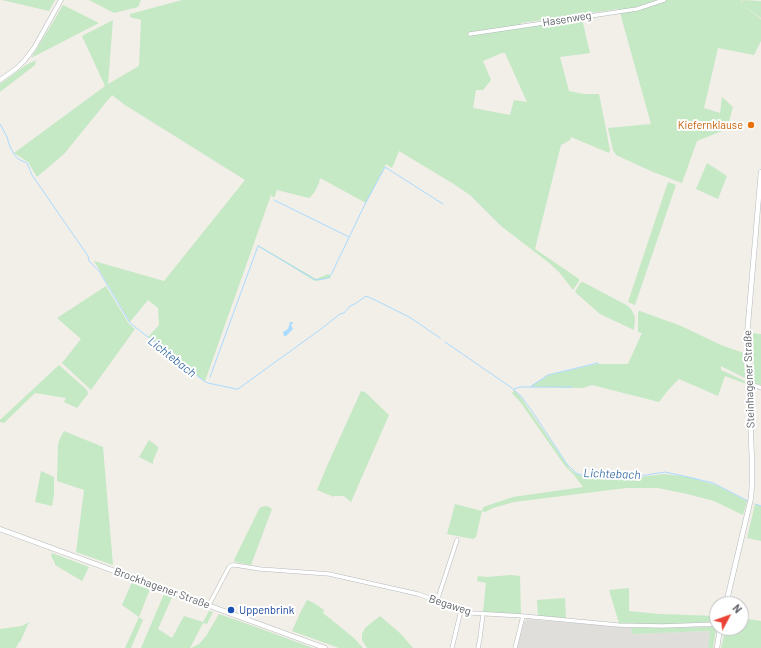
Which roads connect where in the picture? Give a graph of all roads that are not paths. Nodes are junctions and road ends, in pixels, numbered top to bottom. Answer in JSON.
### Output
{"nodes":[{"id":1,"x":61,"y":0,"type":"edge"},
{"id":2,"x":664,"y":0,"type":"edge"},
{"id":3,"x":470,"y":34,"type":"dead end"},
{"id":4,"x":0,"y":80,"type":"edge"},
{"id":5,"x":761,"y":172,"type":"edge"},
{"id":6,"x":749,"y":383,"type":"junction"},
{"id":7,"x":761,"y":388,"type":"edge"},
{"id":8,"x":0,"y":529,"type":"edge"},
{"id":9,"x":457,"y":540,"type":"dead end"},
{"id":10,"x":728,"y":596,"type":"edge"},
{"id":11,"x":437,"y":601,"type":"junction"},
{"id":12,"x":209,"y":605,"type":"junction"},
{"id":13,"x":460,"y":610,"type":"junction"},
{"id":14,"x":483,"y":614,"type":"junction"},
{"id":15,"x":523,"y":616,"type":"junction"},
{"id":16,"x":709,"y":624,"type":"edge"},
{"id":17,"x":719,"y":636,"type":"edge"},
{"id":18,"x":325,"y":648,"type":"edge"},
{"id":19,"x":452,"y":648,"type":"edge"},
{"id":20,"x":478,"y":648,"type":"edge"},
{"id":21,"x":515,"y":648,"type":"edge"},
{"id":22,"x":717,"y":648,"type":"edge"}],
"edges":[{"from":1,"to":4,"type":"street"},
{"from":2,"to":3,"type":"street","name":"Hasenweg"},
{"from":5,"to":6,"type":"main road","name":"Steinhagener Straße"},
{"from":6,"to":7,"type":"street"},
{"from":6,"to":10,"type":"main road","name":"Steinhagener Straße"},
{"from":8,"to":12,"type":"main road","name":"Brockhagener Straße"},
{"from":9,"to":11,"type":"street"},
{"from":11,"to":12,"type":"street","name":"Begaweg"},
{"from":11,"to":13,"type":"street","name":"Begaweg"},
{"from":12,"to":18,"type":"main road","name":"Brockhagener Straße"},
{"from":13,"to":14,"type":"street","name":"Begaweg"},
{"from":13,"to":19,"type":"street"},
{"from":14,"to":15,"type":"street","name":"Begaweg"},
{"from":14,"to":20,"type":"street"},
{"from":15,"to":16,"type":"street","name":"Begaweg"},
{"from":15,"to":21,"type":"street"},
{"from":17,"to":22,"type":"main road"}]}
